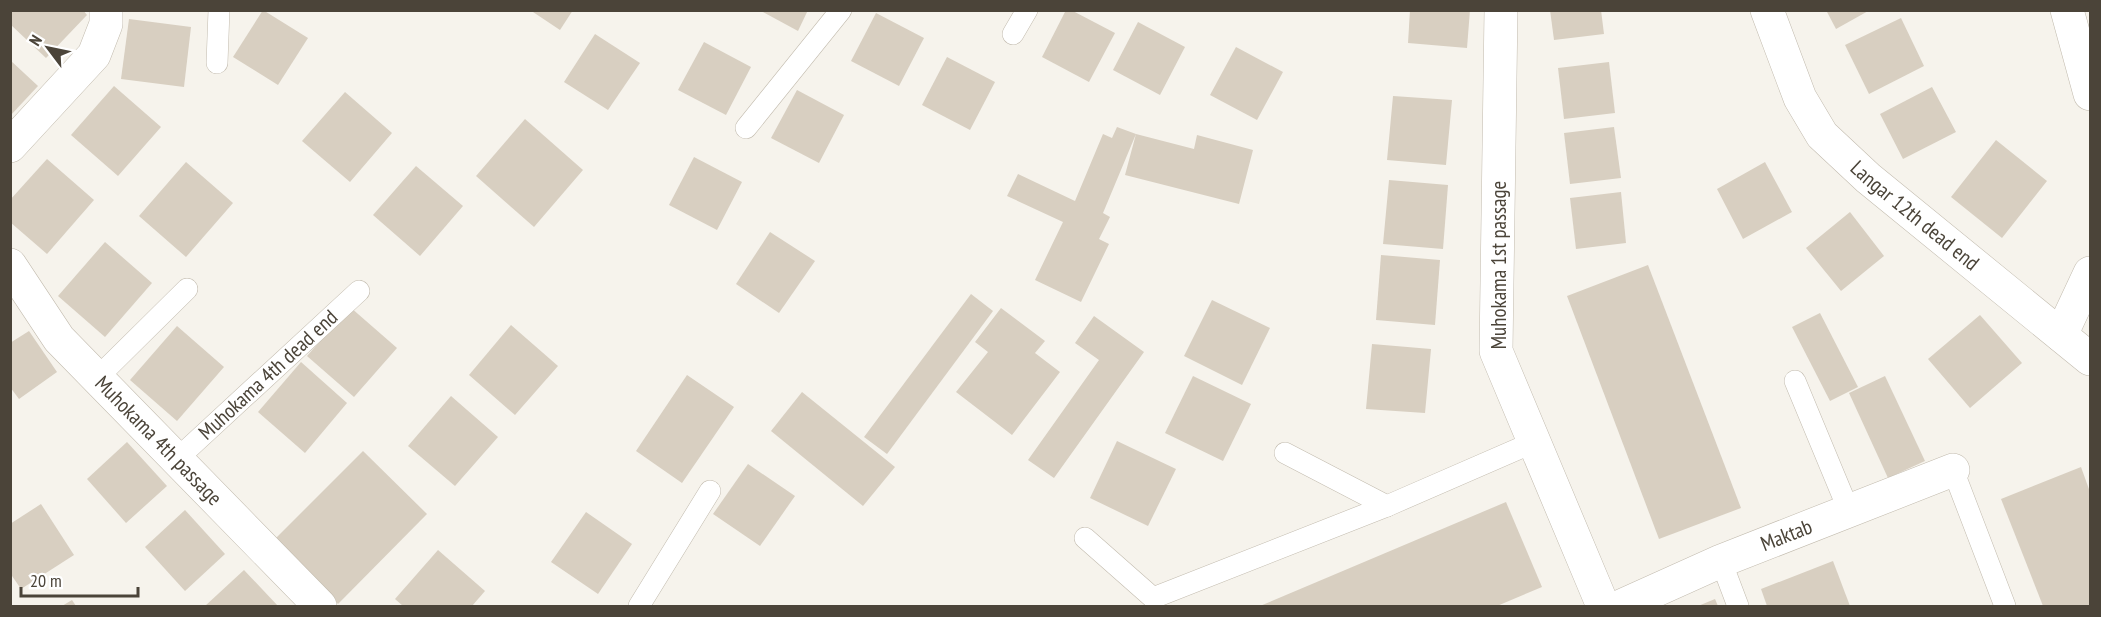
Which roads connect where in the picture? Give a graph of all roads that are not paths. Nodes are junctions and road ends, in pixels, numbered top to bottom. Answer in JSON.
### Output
{"nodes":[{"id":1,"x":106,"y":10,"type":"edge"},
{"id":2,"x":219,"y":10,"type":"edge"},
{"id":3,"x":842,"y":10,"type":"edge"},
{"id":4,"x":1028,"y":10,"type":"edge"},
{"id":5,"x":1501,"y":10,"type":"edge"},
{"id":6,"x":1767,"y":10,"type":"edge"},
{"id":7,"x":2067,"y":10,"type":"edge"},
{"id":8,"x":1013,"y":34,"type":"dead end"},
{"id":9,"x":217,"y":63,"type":"dead end"},
{"id":10,"x":2091,"y":94,"type":"edge"},
{"id":11,"x":746,"y":128,"type":"dead end"},
{"id":12,"x":10,"y":146,"type":"edge"},
{"id":13,"x":10,"y":266,"type":"edge"},
{"id":14,"x":2091,"y":273,"type":"edge"},
{"id":15,"x":188,"y":289,"type":"dead end"},
{"id":16,"x":359,"y":291,"type":"dead end"},
{"id":17,"x":2061,"y":335,"type":"junction"},
{"id":18,"x":2091,"y":358,"type":"edge"},
{"id":19,"x":98,"y":377,"type":"junction"},
{"id":20,"x":1795,"y":381,"type":"dead end"},
{"id":21,"x":1534,"y":442,"type":"junction"},
{"id":22,"x":1285,"y":453,"type":"dead end"},
{"id":23,"x":177,"y":459,"type":"junction"},
{"id":24,"x":1953,"y":470,"type":"joint"},
{"id":25,"x":710,"y":491,"type":"dead end"},
{"id":26,"x":1387,"y":506,"type":"junction"},
{"id":27,"x":1849,"y":511,"type":"junction"},
{"id":28,"x":1085,"y":538,"type":"dead end"},
{"id":29,"x":1721,"y":561,"type":"junction"},
{"id":30,"x":320,"y":606,"type":"edge"},
{"id":31,"x":639,"y":606,"type":"edge"},
{"id":32,"x":1603,"y":606,"type":"edge"},
{"id":33,"x":1621,"y":606,"type":"edge"},
{"id":34,"x":1738,"y":606,"type":"edge"},
{"id":35,"x":2006,"y":606,"type":"edge"}],
"edges":[{"from":1,"to":12,"type":"street"},
{"from":2,"to":9,"type":"lane"},
{"from":3,"to":11,"type":"lane"},
{"from":4,"to":8,"type":"lane"},
{"from":5,"to":21,"type":"street","name":"Muhokama 1st passage"},
{"from":6,"to":17,"type":"street","name":"Langar 12th dead end"},
{"from":7,"to":10,"type":"street"},
{"from":13,"to":19,"type":"street","name":"Muhokama 4th passage"},
{"from":14,"to":17,"type":"street"},
{"from":15,"to":19,"type":"lane"},
{"from":16,"to":23,"type":"lane","name":"Muhokama 4th dead end"},
{"from":17,"to":18,"type":"street","name":"Langar 12th dead end"},
{"from":19,"to":23,"type":"street","name":"Muhokama 4th passage"},
{"from":20,"to":27,"type":"lane"},
{"from":21,"to":26,"type":"lane"},
{"from":21,"to":32,"type":"street","name":"Muhokama 1st passage"},
{"from":22,"to":26,"type":"lane"},
{"from":23,"to":30,"type":"street","name":"Muhokama 4th passage"},
{"from":24,"to":27,"type":"street","name":"Maktab"},
{"from":24,"to":35,"type":"lane"},
{"from":25,"to":31,"type":"lane"},
{"from":26,"to":28,"type":"lane"},
{"from":27,"to":29,"type":"street","name":"Maktab"},
{"from":29,"to":33,"type":"street","name":"Maktab"},
{"from":29,"to":34,"type":"lane"}]}
